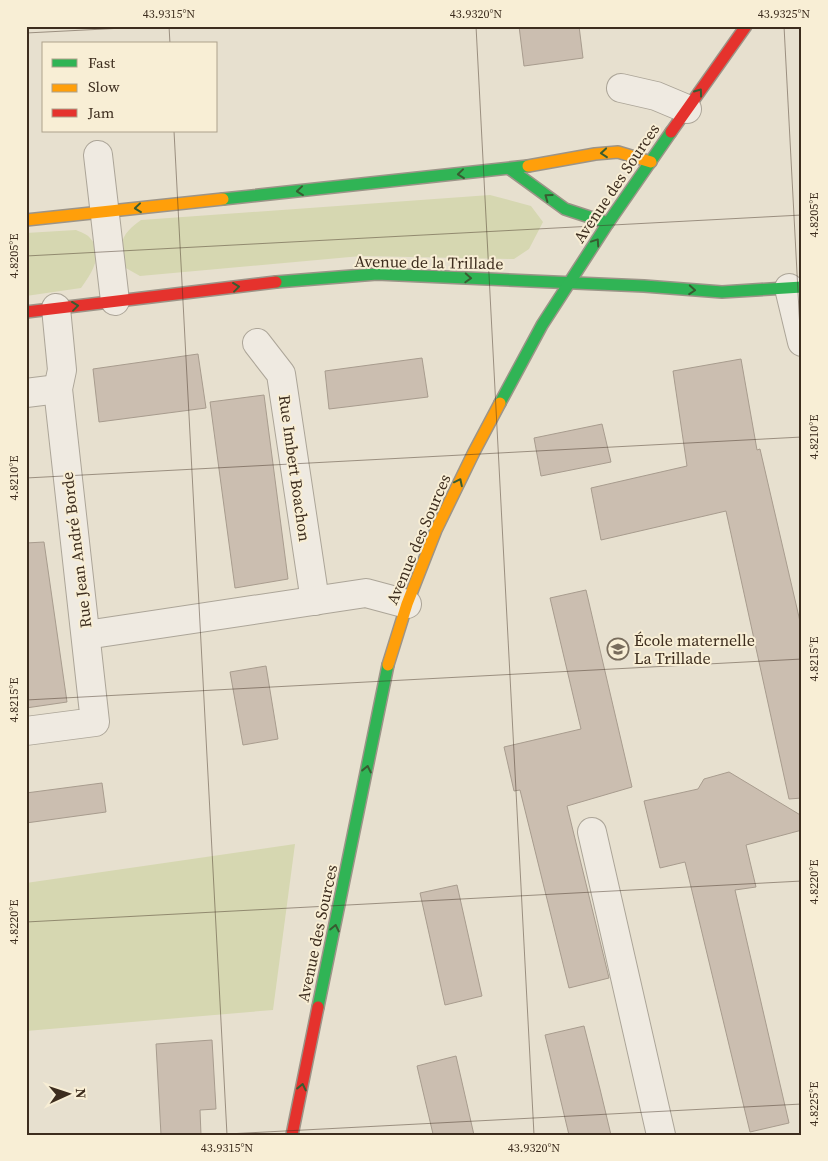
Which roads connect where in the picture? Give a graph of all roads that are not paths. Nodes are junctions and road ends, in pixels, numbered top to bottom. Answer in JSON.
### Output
{"nodes":[{"id":1,"x":746,"y":26,"type":"edge"},
{"id":2,"x":621,"y":88,"type":"dead end"},
{"id":3,"x":687,"y":109,"type":"junction"},
{"id":4,"x":98,"y":154,"type":"dead end"},
{"id":5,"x":651,"y":162,"type":"junction"},
{"id":6,"x":510,"y":169,"type":"junction"},
{"id":7,"x":104,"y":212,"type":"junction"},
{"id":8,"x":26,"y":220,"type":"edge"},
{"id":9,"x":608,"y":223,"type":"junction"},
{"id":10,"x":568,"y":283,"type":"junction"},
{"id":11,"x":795,"y":287,"type":"edge"},
{"id":12,"x":114,"y":301,"type":"junction"},
{"id":13,"x":56,"y":308,"type":"junction"},
{"id":14,"x":26,"y":312,"type":"edge"},
{"id":15,"x":802,"y":342,"type":"edge"},
{"id":16,"x":257,"y":343,"type":"dead end"},
{"id":17,"x":58,"y":389,"type":"junction"},
{"id":18,"x":26,"y":392,"type":"edge"},
{"id":19,"x":315,"y":601,"type":"junction"},
{"id":20,"x":407,"y":604,"type":"junction"},
{"id":21,"x":86,"y":635,"type":"junction"},
{"id":22,"x":26,"y":731,"type":"edge"},
{"id":23,"x":592,"y":832,"type":"dead end"},
{"id":24,"x":292,"y":1135,"type":"edge"},
{"id":25,"x":661,"y":1135,"type":"edge"}],
"edges":[{"from":3,"to":1,"type":"street","name":"Avenue des Sources","one_way":true},
{"from":2,"to":3,"type":"street"},
{"from":3,"to":5,"type":"street","name":"Avenue des Sources"},
{"from":4,"to":7,"type":"street"},
{"from":5,"to":6,"type":"street","one_way":true},
{"from":5,"to":9,"type":"street","name":"Avenue des Sources"},
{"from":6,"to":7,"type":"street","one_way":true},
{"from":9,"to":6,"type":"street","one_way":true},
{"from":7,"to":8,"type":"street"},
{"from":7,"to":12,"type":"street"},
{"from":10,"to":9,"type":"street","name":"Avenue des Sources","one_way":true},
{"from":10,"to":11,"type":"street","name":"Avenue de la Trillade","one_way":true},
{"from":12,"to":10,"type":"street","name":"Avenue de la Trillade","one_way":true},
{"from":20,"to":10,"type":"street","name":"Avenue des Sources","one_way":true},
{"from":11,"to":15,"type":"street"},
{"from":13,"to":12,"type":"street","name":"Avenue de la Trillade","one_way":true},
{"from":13,"to":14,"type":"street","name":"Avenue de la Trillade"},
{"from":13,"to":17,"type":"street","name":"Rue Jean André Borde"},
{"from":16,"to":19,"type":"street","name":"Rue Imbert Boachon"},
{"from":17,"to":18,"type":"street"},
{"from":17,"to":21,"type":"street","name":"Rue Jean André Borde"},
{"from":19,"to":20,"type":"street"},
{"from":19,"to":21,"type":"street"},
{"from":24,"to":20,"type":"street","name":"Avenue des Sources","one_way":true},
{"from":21,"to":22,"type":"street","name":"Rue Jean André Borde"},
{"from":23,"to":25,"type":"street"}]}
